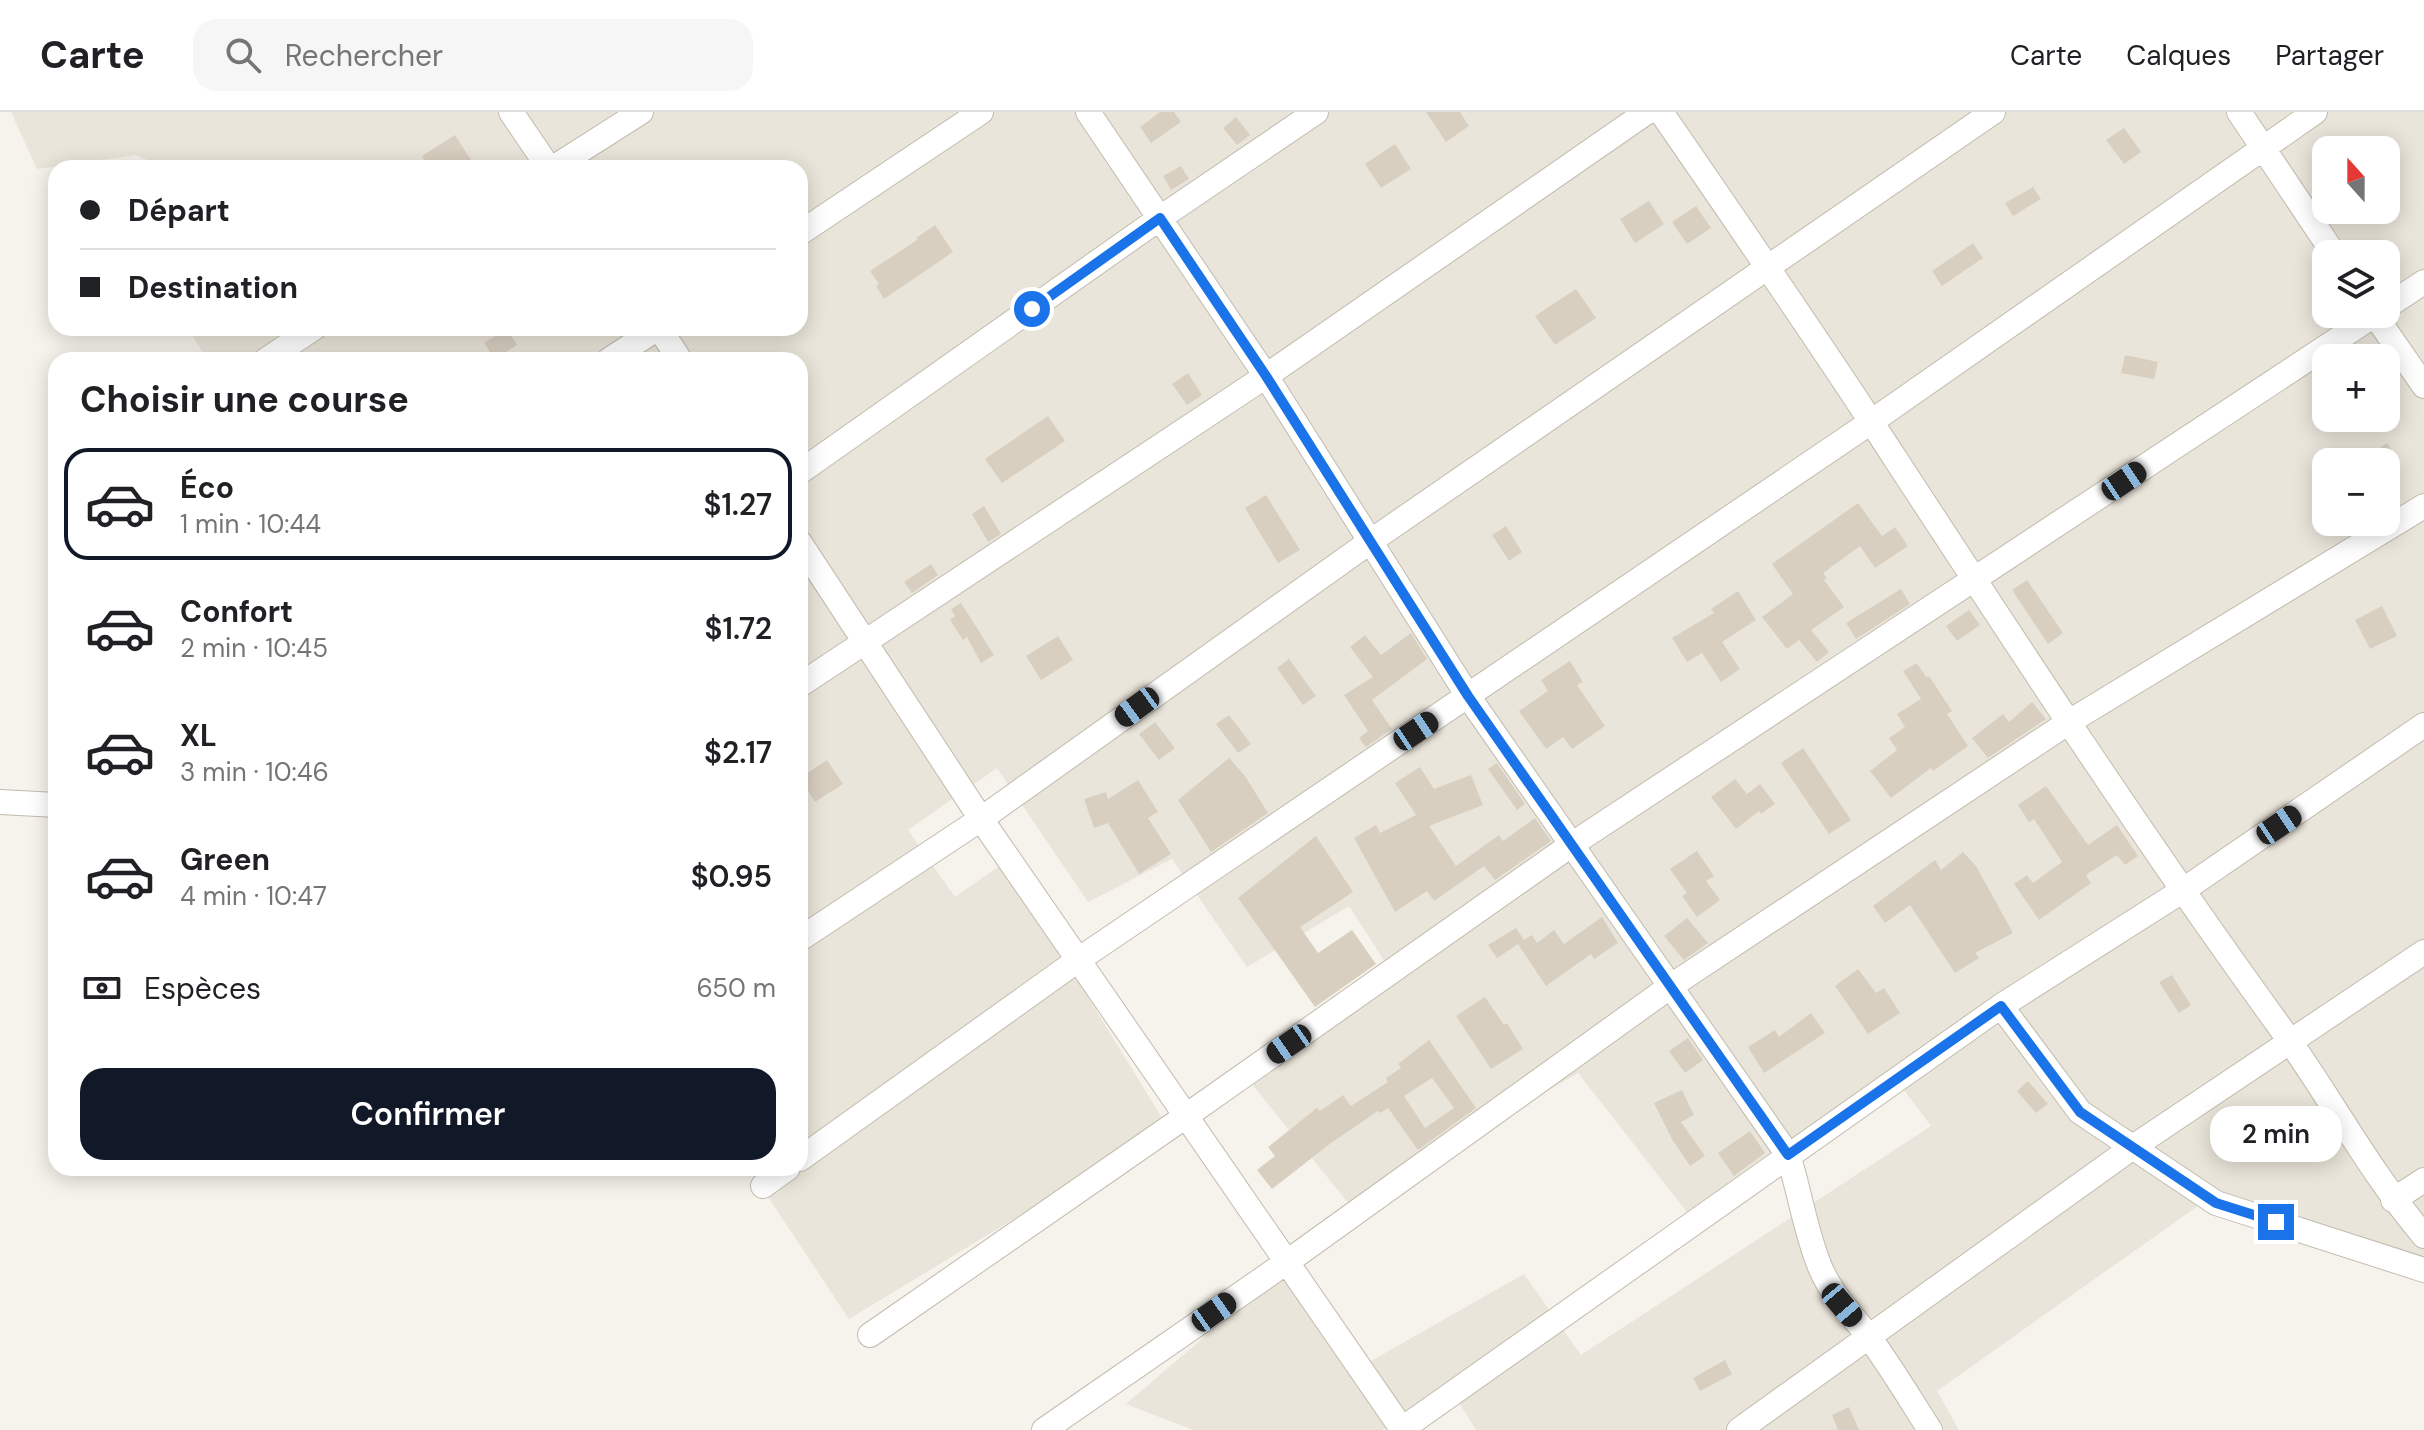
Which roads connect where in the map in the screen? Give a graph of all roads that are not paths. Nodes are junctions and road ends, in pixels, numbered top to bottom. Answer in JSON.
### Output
{"nodes":[{"id":1,"x":511,"y":112,"type":"edge"},
{"id":2,"x":641,"y":112,"type":"edge"},
{"id":3,"x":981,"y":112,"type":"edge"},
{"id":4,"x":1088,"y":112,"type":"edge"},
{"id":5,"x":1316,"y":112,"type":"edge"},
{"id":6,"x":1647,"y":112,"type":"edge"},
{"id":7,"x":1661,"y":112,"type":"edge"},
{"id":8,"x":1993,"y":112,"type":"edge"},
{"id":9,"x":2239,"y":112,"type":"edge"},
{"id":10,"x":2315,"y":112,"type":"edge"},
{"id":11,"x":2263,"y":147,"type":"junction"},
{"id":12,"x":545,"y":160,"type":"edge"},
{"id":13,"x":564,"y":160,"type":"edge"},
{"id":14,"x":1160,"y":218,"type":"junction"},
{"id":15,"x":808,"y":228,"type":"edge"},
{"id":16,"x":2325,"y":240,"type":"edge"},
{"id":17,"x":1767,"y":267,"type":"junction"},
{"id":18,"x":2424,"y":282,"type":"edge"},
{"id":19,"x":2400,"y":298,"type":"edge"},
{"id":20,"x":2354,"y":328,"type":"edge"},
{"id":21,"x":2385,"y":328,"type":"edge"},
{"id":22,"x":302,"y":336,"type":"edge"},
{"id":23,"x":646,"y":336,"type":"edge"},
{"id":24,"x":278,"y":352,"type":"edge"},
{"id":25,"x":622,"y":352,"type":"edge"},
{"id":26,"x":1266,"y":376,"type":"junction"},
{"id":27,"x":2424,"y":386,"type":"edge"},
{"id":28,"x":1871,"y":422,"type":"junction"},
{"id":29,"x":808,"y":466,"type":"edge"},
{"id":30,"x":2424,"y":506,"type":"edge"},
{"id":31,"x":1371,"y":541,"type":"junction"},
{"id":32,"x":808,"y":555,"type":"edge"},
{"id":33,"x":1973,"y":581,"type":"junction"},
{"id":34,"x":866,"y":643,"type":"junction"},
{"id":35,"x":808,"y":680,"type":"edge"},
{"id":36,"x":1468,"y":696,"type":"junction"},
{"id":37,"x":2069,"y":722,"type":"junction"},
{"id":38,"x":2424,"y":725,"type":"edge"},
{"id":39,"x":0,"y":802,"type":"edge"},
{"id":40,"x":48,"y":805,"type":"edge"},
{"id":41,"x":981,"y":819,"type":"junction"},
{"id":42,"x":1571,"y":845,"type":"junction"},
{"id":43,"x":2182,"y":891,"type":"junction"},
{"id":44,"x":808,"y":934,"type":"edge"},
{"id":45,"x":2424,"y":952,"type":"edge"},
{"id":46,"x":1078,"y":960,"type":"junction"},
{"id":47,"x":1671,"y":986,"type":"junction"},
{"id":48,"x":2001,"y":1006,"type":"junction"},
{"id":49,"x":2290,"y":1040,"type":"junction"},
{"id":50,"x":1186,"y":1116,"type":"junction"},
{"id":51,"x":2133,"y":1147,"type":"junction"},
{"id":52,"x":808,"y":1153,"type":"edge"},
{"id":53,"x":1788,"y":1155,"type":"junction"},
{"id":54,"x":777,"y":1176,"type":"edge"},
{"id":55,"x":2424,"y":1180,"type":"edge"},
{"id":56,"x":763,"y":1186,"type":"dead end"},
{"id":57,"x":2393,"y":1200,"type":"junction"},
{"id":58,"x":2424,"y":1236,"type":"edge"},
{"id":59,"x":1287,"y":1262,"type":"junction"},
{"id":60,"x":2424,"y":1270,"type":"edge"},
{"id":61,"x":870,"y":1335,"type":"dead end"},
{"id":62,"x":1869,"y":1338,"type":"junction"},
{"id":63,"x":1044,"y":1430,"type":"edge"},
{"id":64,"x":1739,"y":1430,"type":"edge"},
{"id":65,"x":1930,"y":1430,"type":"edge"}],
"edges":[{"from":1,"to":12,"type":"street"},
{"from":2,"to":13,"type":"street"},
{"from":3,"to":15,"type":"street"},
{"from":4,"to":14,"type":"street"},
{"from":5,"to":14,"type":"street"},
{"from":6,"to":26,"type":"street"},
{"from":7,"to":17,"type":"street"},
{"from":8,"to":17,"type":"street"},
{"from":9,"to":11,"type":"street"},
{"from":10,"to":11,"type":"street"},
{"from":11,"to":16,"type":"street"},
{"from":11,"to":28,"type":"street"},
{"from":14,"to":26,"type":"street"},
{"from":14,"to":29,"type":"street"},
{"from":17,"to":28,"type":"street"},
{"from":17,"to":31,"type":"street"},
{"from":18,"to":19,"type":"street"},
{"from":20,"to":33,"type":"street"},
{"from":21,"to":27,"type":"street"},
{"from":22,"to":24,"type":"street"},
{"from":23,"to":25,"type":"street"},
{"from":26,"to":31,"type":"street"},
{"from":26,"to":34,"type":"street"},
{"from":28,"to":33,"type":"street"},
{"from":28,"to":36,"type":"street"},
{"from":30,"to":37,"type":"street"},
{"from":31,"to":36,"type":"street"},
{"from":31,"to":41,"type":"street"},
{"from":32,"to":34,"type":"street"},
{"from":33,"to":37,"type":"street"},
{"from":33,"to":42,"type":"street"},
{"from":34,"to":35,"type":"street"},
{"from":34,"to":41,"type":"street"},
{"from":36,"to":42,"type":"street"},
{"from":36,"to":46,"type":"street"},
{"from":37,"to":43,"type":"street"},
{"from":37,"to":47,"type":"street"},
{"from":38,"to":43,"type":"street"},
{"from":39,"to":40,"type":"street"},
{"from":41,"to":44,"type":"street"},
{"from":41,"to":46,"type":"street"},
{"from":42,"to":47,"type":"street"},
{"from":42,"to":50,"type":"street"},
{"from":43,"to":48,"type":"street"},
{"from":43,"to":49,"type":"street"},
{"from":45,"to":49,"type":"street"},
{"from":46,"to":50,"type":"street"},
{"from":46,"to":52,"type":"street"},
{"from":47,"to":53,"type":"street"},
{"from":47,"to":59,"type":"street"},
{"from":48,"to":51,"type":"street"},
{"from":48,"to":53,"type":"street"},
{"from":49,"to":51,"type":"street"},
{"from":49,"to":57,"type":"street"},
{"from":50,"to":59,"type":"street"},
{"from":50,"to":61,"type":"street"},
{"from":51,"to":60,"type":"street"},
{"from":51,"to":62,"type":"street"},
{"from":53,"to":59,"type":"street"},
{"from":53,"to":62,"type":"street"},
{"from":54,"to":56,"type":"street"},
{"from":55,"to":57,"type":"street"},
{"from":57,"to":58,"type":"street"},
{"from":59,"to":63,"type":"street"},
{"from":62,"to":64,"type":"street"},
{"from":62,"to":65,"type":"street"}]}
